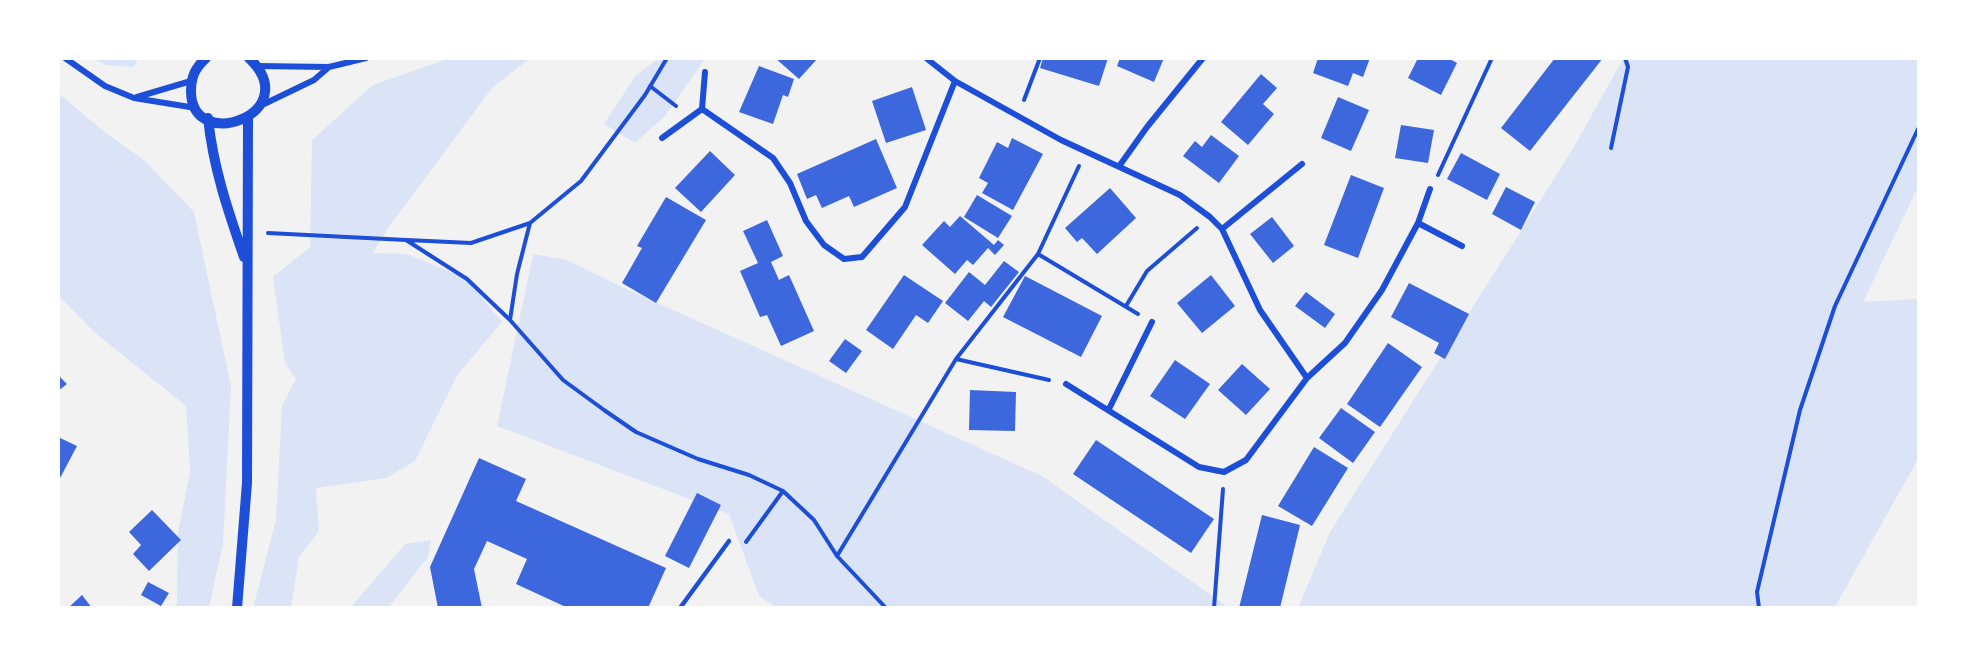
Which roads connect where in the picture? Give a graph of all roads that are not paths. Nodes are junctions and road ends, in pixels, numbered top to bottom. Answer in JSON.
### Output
{"nodes":[{"id":1,"x":65,"y":58,"type":"edge"},
{"id":2,"x":366,"y":58,"type":"edge"},
{"id":3,"x":926,"y":58,"type":"edge"},
{"id":4,"x":1203,"y":58,"type":"edge"},
{"id":5,"x":200,"y":61,"type":"edge"},
{"id":6,"x":252,"y":62,"type":"edge"},
{"id":7,"x":329,"y":67,"type":"junction"},
{"id":8,"x":705,"y":72,"type":"dead end"},
{"id":9,"x":191,"y":81,"type":"junction"},
{"id":10,"x":955,"y":81,"type":"junction"},
{"id":11,"x":134,"y":98,"type":"junction"},
{"id":12,"x":259,"y":106,"type":"junction"},
{"id":13,"x":196,"y":108,"type":"junction"},
{"id":14,"x":702,"y":109,"type":"junction"},
{"id":15,"x":207,"y":118,"type":"junction"},
{"id":16,"x":248,"y":118,"type":"junction"},
{"id":17,"x":662,"y":138,"type":"dead end"},
{"id":18,"x":1302,"y":164,"type":"dead end"},
{"id":19,"x":1120,"y":165,"type":"junction"},
{"id":20,"x":1430,"y":189,"type":"road end"},
{"id":21,"x":1418,"y":223,"type":"junction"},
{"id":22,"x":1222,"y":229,"type":"junction"},
{"id":23,"x":1462,"y":246,"type":"dead end"},
{"id":24,"x":247,"y":264,"type":"junction"},
{"id":25,"x":1152,"y":322,"type":"road end"},
{"id":26,"x":1306,"y":378,"type":"junction"},
{"id":27,"x":1066,"y":384,"type":"road end"},
{"id":28,"x":1109,"y":409,"type":"junction"},
{"id":29,"x":729,"y":541,"type":"dead end"},
{"id":30,"x":237,"y":608,"type":"edge"},
{"id":31,"x":680,"y":608,"type":"edge"}],
"edges":[{"from":1,"to":11,"type":"street"},
{"from":2,"to":7,"type":"street"},
{"from":3,"to":10,"type":"street"},
{"from":4,"to":19,"type":"street"},
{"from":5,"to":9,"type":"street"},
{"from":6,"to":7,"type":"street"},
{"from":6,"to":12,"type":"street"},
{"from":7,"to":12,"type":"street"},
{"from":8,"to":14,"type":"street"},
{"from":9,"to":11,"type":"street"},
{"from":9,"to":13,"type":"street"},
{"from":10,"to":14,"type":"street"},
{"from":10,"to":19,"type":"street"},
{"from":11,"to":13,"type":"street"},
{"from":12,"to":16,"type":"street"},
{"from":13,"to":15,"type":"street"},
{"from":14,"to":17,"type":"street"},
{"from":15,"to":16,"type":"street"},
{"from":15,"to":24,"type":"street"},
{"from":16,"to":24,"type":"street"},
{"from":18,"to":22,"type":"street"},
{"from":19,"to":22,"type":"street"},
{"from":20,"to":21,"type":"street"},
{"from":21,"to":23,"type":"street"},
{"from":21,"to":26,"type":"street"},
{"from":22,"to":26,"type":"street"},
{"from":24,"to":30,"type":"street"},
{"from":25,"to":28,"type":"street"},
{"from":26,"to":28,"type":"street"},
{"from":27,"to":28,"type":"street"},
{"from":29,"to":31,"type":"lane"}]}
